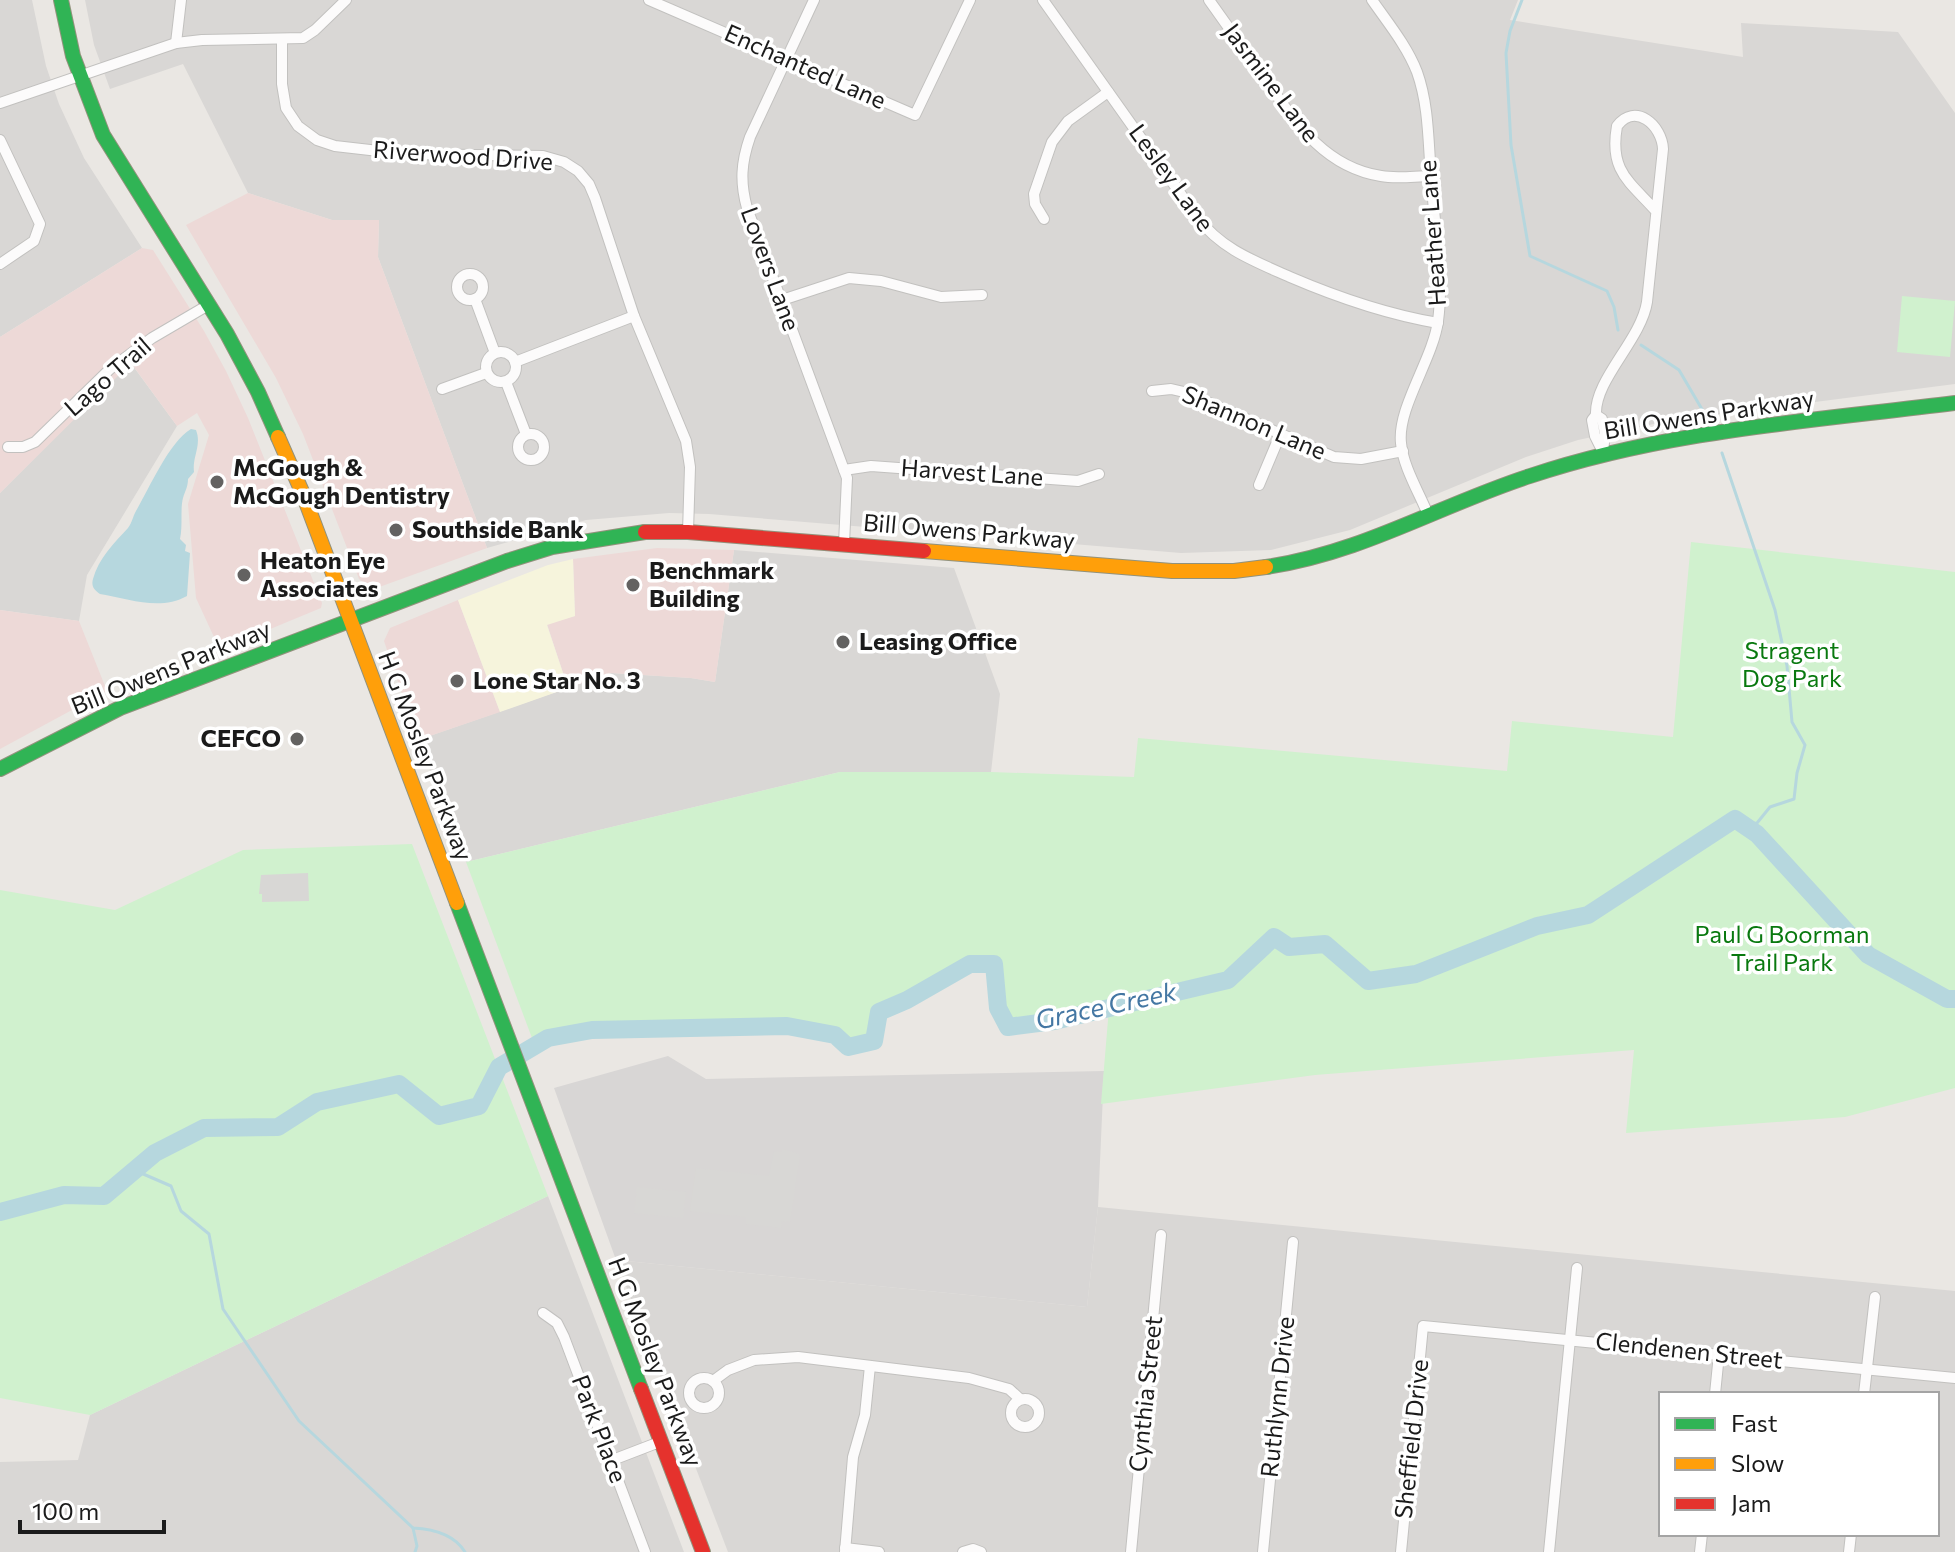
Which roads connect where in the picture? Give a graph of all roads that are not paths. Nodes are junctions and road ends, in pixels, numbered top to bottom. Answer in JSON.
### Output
{"nodes":[{"id":1,"x":61,"y":0,"type":"edge"},
{"id":2,"x":181,"y":0,"type":"edge"},
{"id":3,"x":346,"y":0,"type":"edge"},
{"id":4,"x":649,"y":0,"type":"edge"},
{"id":5,"x":814,"y":0,"type":"edge"},
{"id":6,"x":970,"y":0,"type":"edge"},
{"id":7,"x":1043,"y":0,"type":"edge"},
{"id":8,"x":1209,"y":0,"type":"edge"},
{"id":9,"x":1372,"y":0,"type":"edge"},
{"id":10,"x":665,"y":2,"type":"edge"},
{"id":11,"x":282,"y":40,"type":"junction"},
{"id":12,"x":176,"y":43,"type":"junction"},
{"id":13,"x":786,"y":59,"type":"junction"},
{"id":14,"x":80,"y":76,"type":"junction"},
{"id":15,"x":1108,"y":92,"type":"junction"},
{"id":16,"x":0,"y":103,"type":"edge"},
{"id":17,"x":0,"y":140,"type":"edge"},
{"id":18,"x":1431,"y":176,"type":"junction"},
{"id":19,"x":1656,"y":211,"type":"junction"},
{"id":20,"x":1044,"y":219,"type":"dead end"},
{"id":21,"x":0,"y":264,"type":"edge"},
{"id":22,"x":982,"y":295,"type":"dead end"},
{"id":23,"x":475,"y":299,"type":"dead end"},
{"id":24,"x":782,"y":300,"type":"junction"},
{"id":25,"x":210,"y":304,"type":"junction"},
{"id":26,"x":634,"y":316,"type":"junction"},
{"id":27,"x":1438,"y":323,"type":"junction"},
{"id":28,"x":495,"y":353,"type":"junction"},
{"id":29,"x":515,"y":362,"type":"junction"},
{"id":30,"x":486,"y":373,"type":"junction"},
{"id":31,"x":506,"y":382,"type":"junction"},
{"id":32,"x":442,"y":389,"type":"dead end"},
{"id":33,"x":1152,"y":391,"type":"dead end"},
{"id":34,"x":1955,"y":403,"type":"edge"},
{"id":35,"x":526,"y":434,"type":"dead end"},
{"id":36,"x":1280,"y":435,"type":"junction"},
{"id":37,"x":8,"y":447,"type":"dead end"},
{"id":38,"x":1403,"y":451,"type":"junction"},
{"id":39,"x":1603,"y":452,"type":"junction"},
{"id":40,"x":844,"y":470,"type":"junction"},
{"id":41,"x":1099,"y":474,"type":"dead end"},
{"id":42,"x":1259,"y":485,"type":"dead end"},
{"id":43,"x":1429,"y":517,"type":"junction"},
{"id":44,"x":688,"y":532,"type":"junction"},
{"id":45,"x":844,"y":544,"type":"junction"},
{"id":46,"x":350,"y":620,"type":"junction"},
{"id":47,"x":0,"y":769,"type":"edge"},
{"id":48,"x":1161,"y":1235,"type":"dead end"},
{"id":49,"x":1293,"y":1242,"type":"dead end"},
{"id":50,"x":1577,"y":1268,"type":"dead end"},
{"id":51,"x":1875,"y":1297,"type":"dead end"},
{"id":52,"x":543,"y":1313,"type":"dead end"},
{"id":53,"x":1423,"y":1326,"type":"joint"},
{"id":54,"x":1570,"y":1339,"type":"junction"},
{"id":55,"x":1719,"y":1354,"type":"junction"},
{"id":56,"x":870,"y":1366,"type":"junction"},
{"id":57,"x":1867,"y":1370,"type":"junction"},
{"id":58,"x":1955,"y":1378,"type":"edge"},
{"id":59,"x":713,"y":1381,"type":"dead end"},
{"id":60,"x":1715,"y":1392,"type":"edge"},
{"id":61,"x":1864,"y":1392,"type":"edge"},
{"id":62,"x":1020,"y":1399,"type":"dead end"},
{"id":63,"x":662,"y":1441,"type":"junction"},
{"id":64,"x":610,"y":1461,"type":"junction"},
{"id":65,"x":845,"y":1550,"type":"edge"},
{"id":66,"x":645,"y":1552,"type":"edge"},
{"id":67,"x":703,"y":1552,"type":"edge"},
{"id":68,"x":879,"y":1552,"type":"edge"},
{"id":69,"x":963,"y":1552,"type":"edge"},
{"id":70,"x":981,"y":1552,"type":"edge"},
{"id":71,"x":1131,"y":1552,"type":"edge"},
{"id":72,"x":1263,"y":1552,"type":"edge"},
{"id":73,"x":1401,"y":1552,"type":"edge"},
{"id":74,"x":1549,"y":1552,"type":"edge"}],
"edges":[{"from":1,"to":14,"type":"main road","name":"H G Mosley Parkway"},
{"from":2,"to":12,"type":"street"},
{"from":3,"to":11,"type":"street"},
{"from":4,"to":10,"type":"street","name":"Enchanted Lane"},
{"from":5,"to":13,"type":"street","name":"Lovers Lane"},
{"from":6,"to":13,"type":"street","name":"Enchanted Lane"},
{"from":7,"to":15,"type":"street","name":"Lesley Lane"},
{"from":8,"to":18,"type":"street","name":"Jasmine Lane"},
{"from":9,"to":18,"type":"street","name":"Heather Lane"},
{"from":10,"to":13,"type":"street","name":"Enchanted Lane"},
{"from":11,"to":12,"type":"street"},
{"from":11,"to":26,"type":"street","name":"Riverwood Drive"},
{"from":12,"to":14,"type":"street"},
{"from":13,"to":24,"type":"street","name":"Lovers Lane"},
{"from":14,"to":16,"type":"street"},
{"from":14,"to":25,"type":"main road","name":"H G Mosley Parkway"},
{"from":15,"to":20,"type":"street"},
{"from":15,"to":27,"type":"street","name":"Lesley Lane"},
{"from":17,"to":21,"type":"street"},
{"from":18,"to":27,"type":"street","name":"Heather Lane"},
{"from":19,"to":19,"type":"street"},
{"from":19,"to":39,"type":"street"},
{"from":22,"to":24,"type":"street"},
{"from":23,"to":28,"type":"street"},
{"from":24,"to":40,"type":"street","name":"Lovers Lane"},
{"from":25,"to":37,"type":"street","name":"Lago Trail"},
{"from":25,"to":46,"type":"main road","name":"H G Mosley Parkway"},
{"from":26,"to":29,"type":"street"},
{"from":26,"to":44,"type":"street","name":"Riverwood Drive"},
{"from":27,"to":38,"type":"street","name":"Heather Lane"},
{"from":28,"to":29,"type":"street"},
{"from":28,"to":30,"type":"street"},
{"from":29,"to":31,"type":"street"},
{"from":30,"to":31,"type":"street"},
{"from":30,"to":32,"type":"street"},
{"from":31,"to":35,"type":"street"},
{"from":33,"to":36,"type":"street","name":"Shannon Lane"},
{"from":34,"to":39,"type":"main road","name":"Bill Owens Parkway"},
{"from":36,"to":38,"type":"street","name":"Shannon Lane"},
{"from":36,"to":42,"type":"street"},
{"from":38,"to":43,"type":"street","name":"Heather Lane"},
{"from":39,"to":43,"type":"main road","name":"Bill Owens Parkway"},
{"from":40,"to":41,"type":"street","name":"Harvest Lane"},
{"from":40,"to":45,"type":"street","name":"Lovers Lane"},
{"from":43,"to":45,"type":"main road","name":"Bill Owens Parkway"},
{"from":44,"to":45,"type":"main road","name":"Bill Owens Parkway"},
{"from":44,"to":46,"type":"main road","name":"Bill Owens Parkway"},
{"from":46,"to":47,"type":"main road","name":"Bill Owens Parkway"},
{"from":46,"to":63,"type":"main road","name":"H G Mosley Parkway"},
{"from":48,"to":71,"type":"street","name":"Cynthia Street"},
{"from":49,"to":72,"type":"street","name":"Ruthlynn Drive"},
{"from":50,"to":54,"type":"street"},
{"from":51,"to":57,"type":"street"},
{"from":52,"to":64,"type":"street","name":"Park Place"},
{"from":53,"to":54,"type":"street","name":"Clendenen Street"},
{"from":53,"to":73,"type":"street","name":"Sheffield Drive"},
{"from":54,"to":55,"type":"street","name":"Clendenen Street"},
{"from":54,"to":74,"type":"street"},
{"from":55,"to":57,"type":"street","name":"Clendenen Street"},
{"from":55,"to":60,"type":"street"},
{"from":56,"to":59,"type":"street"},
{"from":56,"to":62,"type":"street"},
{"from":56,"to":65,"type":"street"},
{"from":57,"to":58,"type":"street","name":"Clendenen Street"},
{"from":57,"to":61,"type":"street"},
{"from":63,"to":64,"type":"street"},
{"from":63,"to":67,"type":"main road","name":"H G Mosley Parkway"},
{"from":64,"to":66,"type":"street","name":"Park Place"},
{"from":65,"to":68,"type":"street"},
{"from":69,"to":70,"type":"street"}]}
